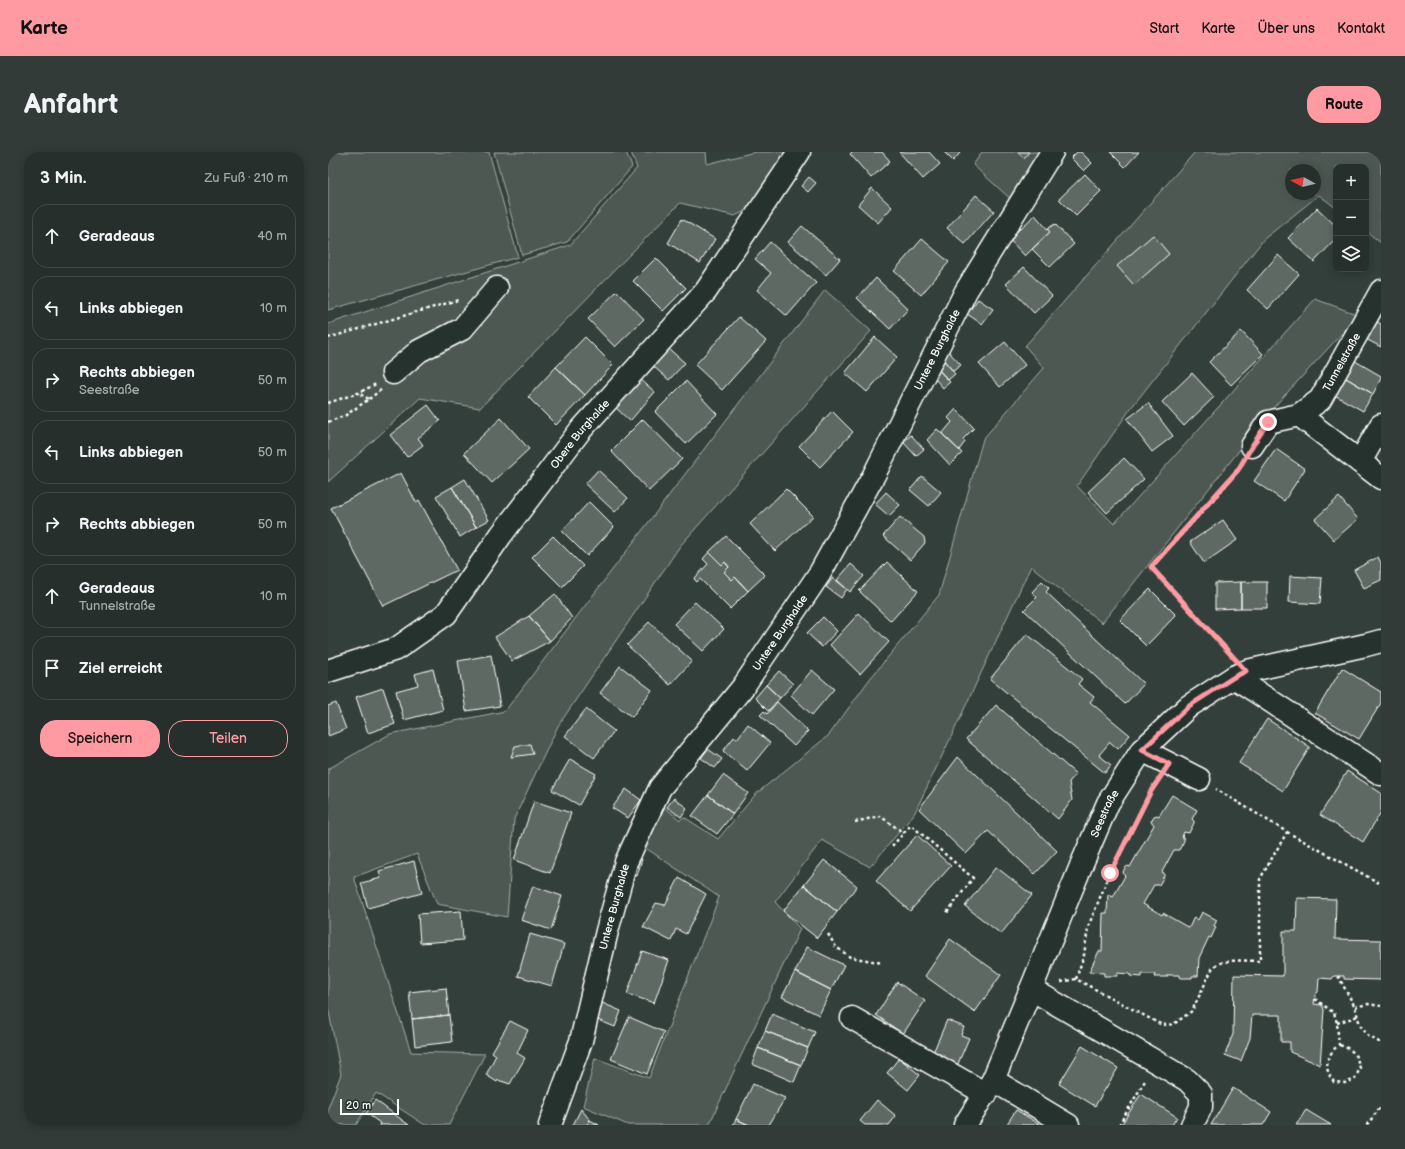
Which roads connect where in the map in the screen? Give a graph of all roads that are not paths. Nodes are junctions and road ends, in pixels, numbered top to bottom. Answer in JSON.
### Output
{"nodes":[{"id":1,"x":799,"y":152,"type":"edge"},
{"id":2,"x":1052,"y":152,"type":"edge"},
{"id":3,"x":497,"y":288,"type":"dead end"},
{"id":4,"x":1381,"y":291,"type":"edge"},
{"id":5,"x":393,"y":373,"type":"road end"},
{"id":6,"x":1299,"y":415,"type":"junction"},
{"id":7,"x":1381,"y":425,"type":"edge"},
{"id":8,"x":1252,"y":446,"type":"road end"},
{"id":9,"x":1360,"y":462,"type":"junction"},
{"id":10,"x":1381,"y":478,"type":"edge"},
{"id":11,"x":1381,"y":641,"type":"edge"},
{"id":12,"x":328,"y":671,"type":"edge"},
{"id":13,"x":1240,"y":674,"type":"junction"},
{"id":14,"x":1142,"y":750,"type":"junction"},
{"id":15,"x":1381,"y":774,"type":"edge"},
{"id":16,"x":1199,"y":779,"type":"road end"},
{"id":17,"x":1031,"y":990,"type":"junction"},
{"id":18,"x":852,"y":1018,"type":"dead end"},
{"id":19,"x":989,"y":1087,"type":"junction"},
{"id":20,"x":550,"y":1125,"type":"edge"},
{"id":21,"x":965,"y":1125,"type":"edge"},
{"id":22,"x":1068,"y":1125,"type":"edge"},
{"id":23,"x":1192,"y":1125,"type":"edge"}],
"edges":[{"from":1,"to":12,"type":"street","name":"Obere Burghalde"},
{"from":2,"to":20,"type":"street","name":"Untere Burghalde"},
{"from":3,"to":5,"type":"street"},
{"from":4,"to":6,"type":"street","name":"Tunnelstraße"},
{"from":6,"to":8,"type":"street","name":"Tunnelstraße"},
{"from":6,"to":9,"type":"street"},
{"from":7,"to":9,"type":"street"},
{"from":9,"to":10,"type":"street"},
{"from":11,"to":13,"type":"street","name":"Seestraße"},
{"from":13,"to":14,"type":"street","name":"Seestraße"},
{"from":13,"to":15,"type":"street"},
{"from":14,"to":16,"type":"street"},
{"from":14,"to":17,"type":"street","name":"Seestraße"},
{"from":17,"to":19,"type":"street","name":"Seestraße"},
{"from":17,"to":23,"type":"street"},
{"from":18,"to":19,"type":"street"},
{"from":19,"to":21,"type":"street","name":"Seestraße"},
{"from":19,"to":22,"type":"street"}]}
